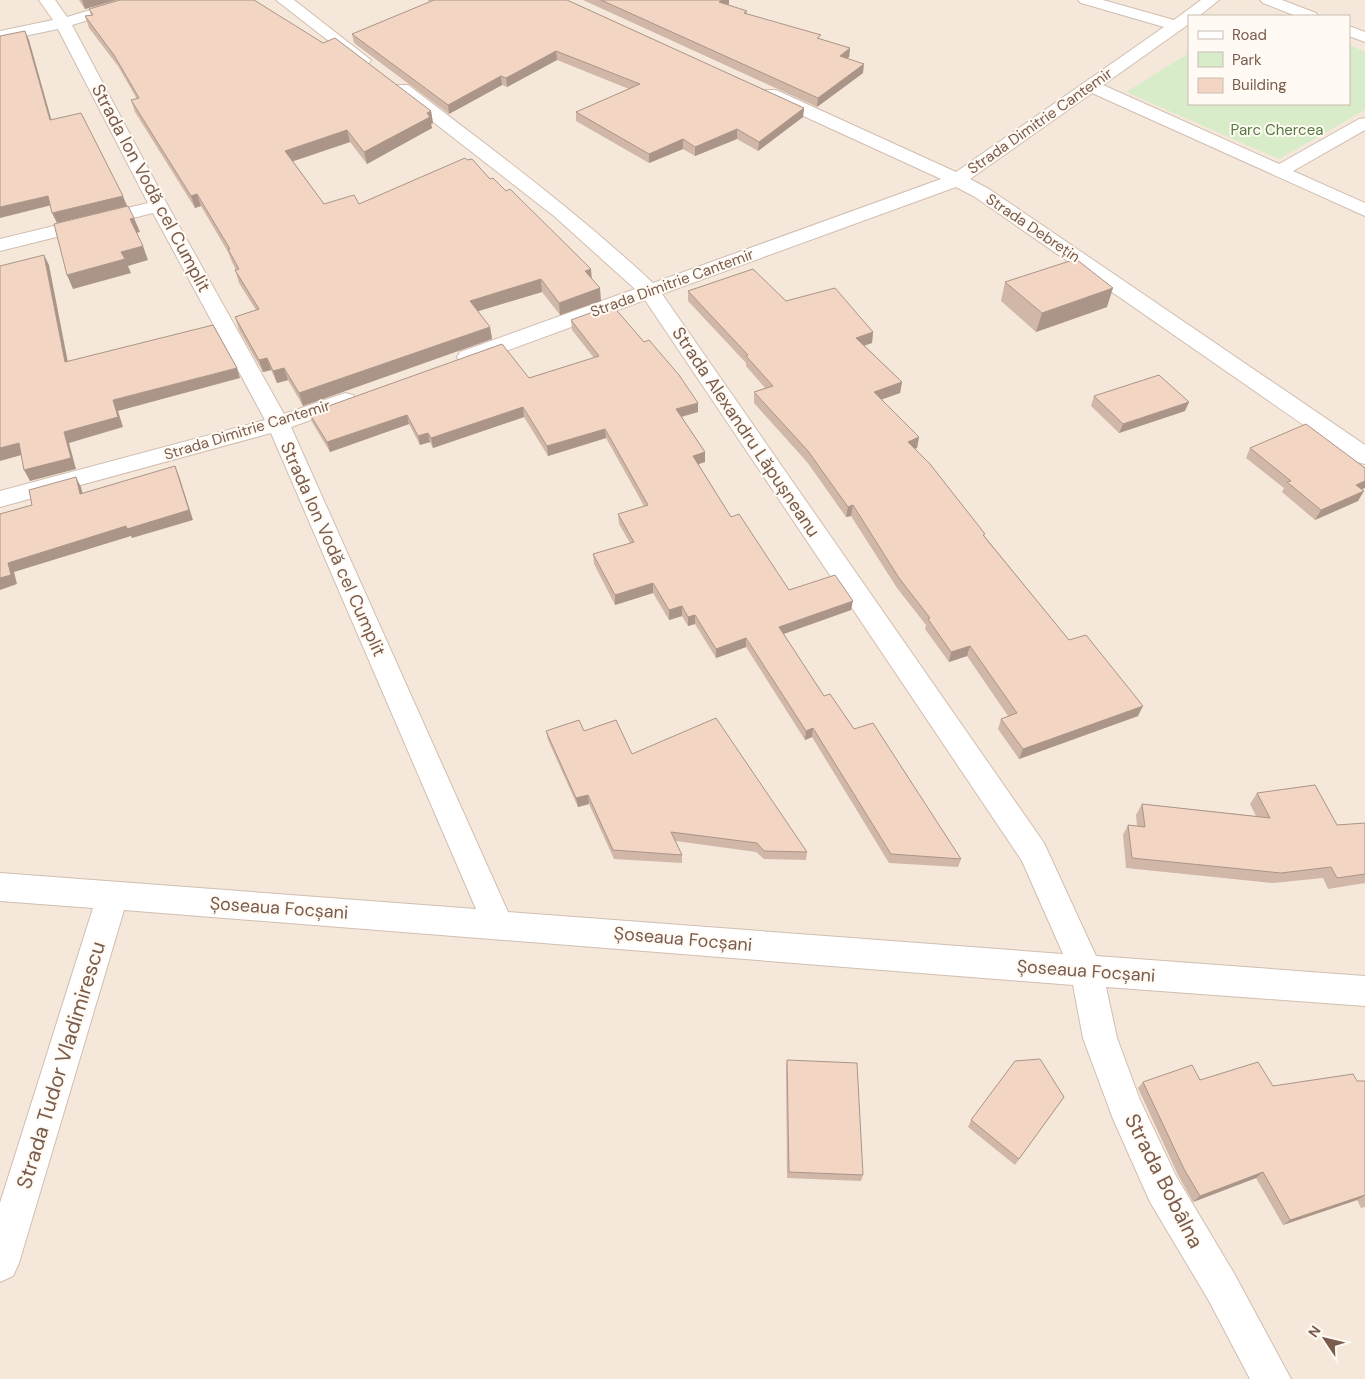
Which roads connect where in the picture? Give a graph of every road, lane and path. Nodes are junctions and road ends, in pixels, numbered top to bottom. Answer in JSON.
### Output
{"nodes":[{"id":1,"x":47,"y":0,"type":"edge"},
{"id":2,"x":139,"y":0,"type":"edge"},
{"id":3,"x":284,"y":0,"type":"edge"},
{"id":4,"x":1086,"y":0,"type":"edge"},
{"id":5,"x":1211,"y":0,"type":"edge"},
{"id":6,"x":1268,"y":0,"type":"edge"},
{"id":7,"x":1192,"y":15,"type":"edge"},
{"id":8,"x":1307,"y":15,"type":"edge"},
{"id":9,"x":1185,"y":20,"type":"edge"},
{"id":10,"x":63,"y":23,"type":"junction"},
{"id":11,"x":1350,"y":31,"type":"edge"},
{"id":12,"x":0,"y":36,"type":"edge"},
{"id":13,"x":1365,"y":37,"type":"edge"},
{"id":14,"x":751,"y":85,"type":"edge"},
{"id":15,"x":1090,"y":86,"type":"junction"},
{"id":16,"x":1365,"y":122,"type":"edge"},
{"id":17,"x":1280,"y":171,"type":"junction"},
{"id":18,"x":957,"y":180,"type":"junction"},
{"id":19,"x":159,"y":206,"type":"junction"},
{"id":20,"x":1365,"y":210,"type":"edge"},
{"id":21,"x":0,"y":245,"type":"edge"},
{"id":22,"x":650,"y":292,"type":"junction"},
{"id":23,"x":446,"y":364,"type":"edge"},
{"id":24,"x":362,"y":394,"type":"edge"},
{"id":25,"x":278,"y":424,"type":"junction"},
{"id":26,"x":1365,"y":456,"type":"edge"},
{"id":27,"x":0,"y":499,"type":"edge"},
{"id":28,"x":0,"y":887,"type":"edge"},
{"id":29,"x":113,"y":896,"type":"junction"},
{"id":30,"x":498,"y":924,"type":"junction"},
{"id":31,"x":1086,"y":971,"type":"junction"},
{"id":32,"x":1365,"y":991,"type":"edge"},
{"id":33,"x":0,"y":1264,"type":"edge"},
{"id":34,"x":1272,"y":1379,"type":"edge"}],
"edges":[{"from":1,"to":10,"type":"street","name":"Strada Ion Vodă cel Cumplit"},
{"from":2,"to":10,"type":"street"},
{"from":3,"to":22,"type":"street","name":"Strada Alexandru Lăpușneanu"},
{"from":4,"to":9,"type":"street"},
{"from":5,"to":7,"type":"street","name":"Strada Dimitrie Cantemir"},
{"from":6,"to":8,"type":"street"},
{"from":9,"to":15,"type":"street","name":"Strada Dimitrie Cantemir"},
{"from":10,"to":12,"type":"street"},
{"from":10,"to":19,"type":"street","name":"Strada Ion Vodă cel Cumplit"},
{"from":11,"to":13,"type":"street"},
{"from":14,"to":18,"type":"street","name":"Strada Debrețin"},
{"from":15,"to":17,"type":"street"},
{"from":15,"to":18,"type":"street","name":"Strada Dimitrie Cantemir"},
{"from":16,"to":17,"type":"street"},
{"from":17,"to":20,"type":"street"},
{"from":18,"to":22,"type":"street","name":"Strada Dimitrie Cantemir"},
{"from":18,"to":26,"type":"street","name":"Strada Debrețin"},
{"from":19,"to":21,"type":"street"},
{"from":19,"to":25,"type":"street","name":"Strada Ion Vodă cel Cumplit"},
{"from":22,"to":23,"type":"street","name":"Strada Dimitrie Cantemir"},
{"from":22,"to":31,"type":"street","name":"Strada Alexandru Lăpușneanu"},
{"from":24,"to":25,"type":"street","name":"Strada Dimitrie Cantemir"},
{"from":25,"to":27,"type":"street","name":"Strada Dimitrie Cantemir"},
{"from":25,"to":30,"type":"street","name":"Strada Ion Vodă cel Cumplit"},
{"from":28,"to":29,"type":"street","name":"Șoseaua Focșani"},
{"from":29,"to":30,"type":"street","name":"Șoseaua Focșani"},
{"from":29,"to":33,"type":"street","name":"Strada Tudor Vladimirescu"},
{"from":30,"to":31,"type":"street","name":"Șoseaua Focșani"},
{"from":31,"to":32,"type":"street","name":"Șoseaua Focșani"},
{"from":31,"to":34,"type":"street","name":"Strada Bobâlna"}]}
